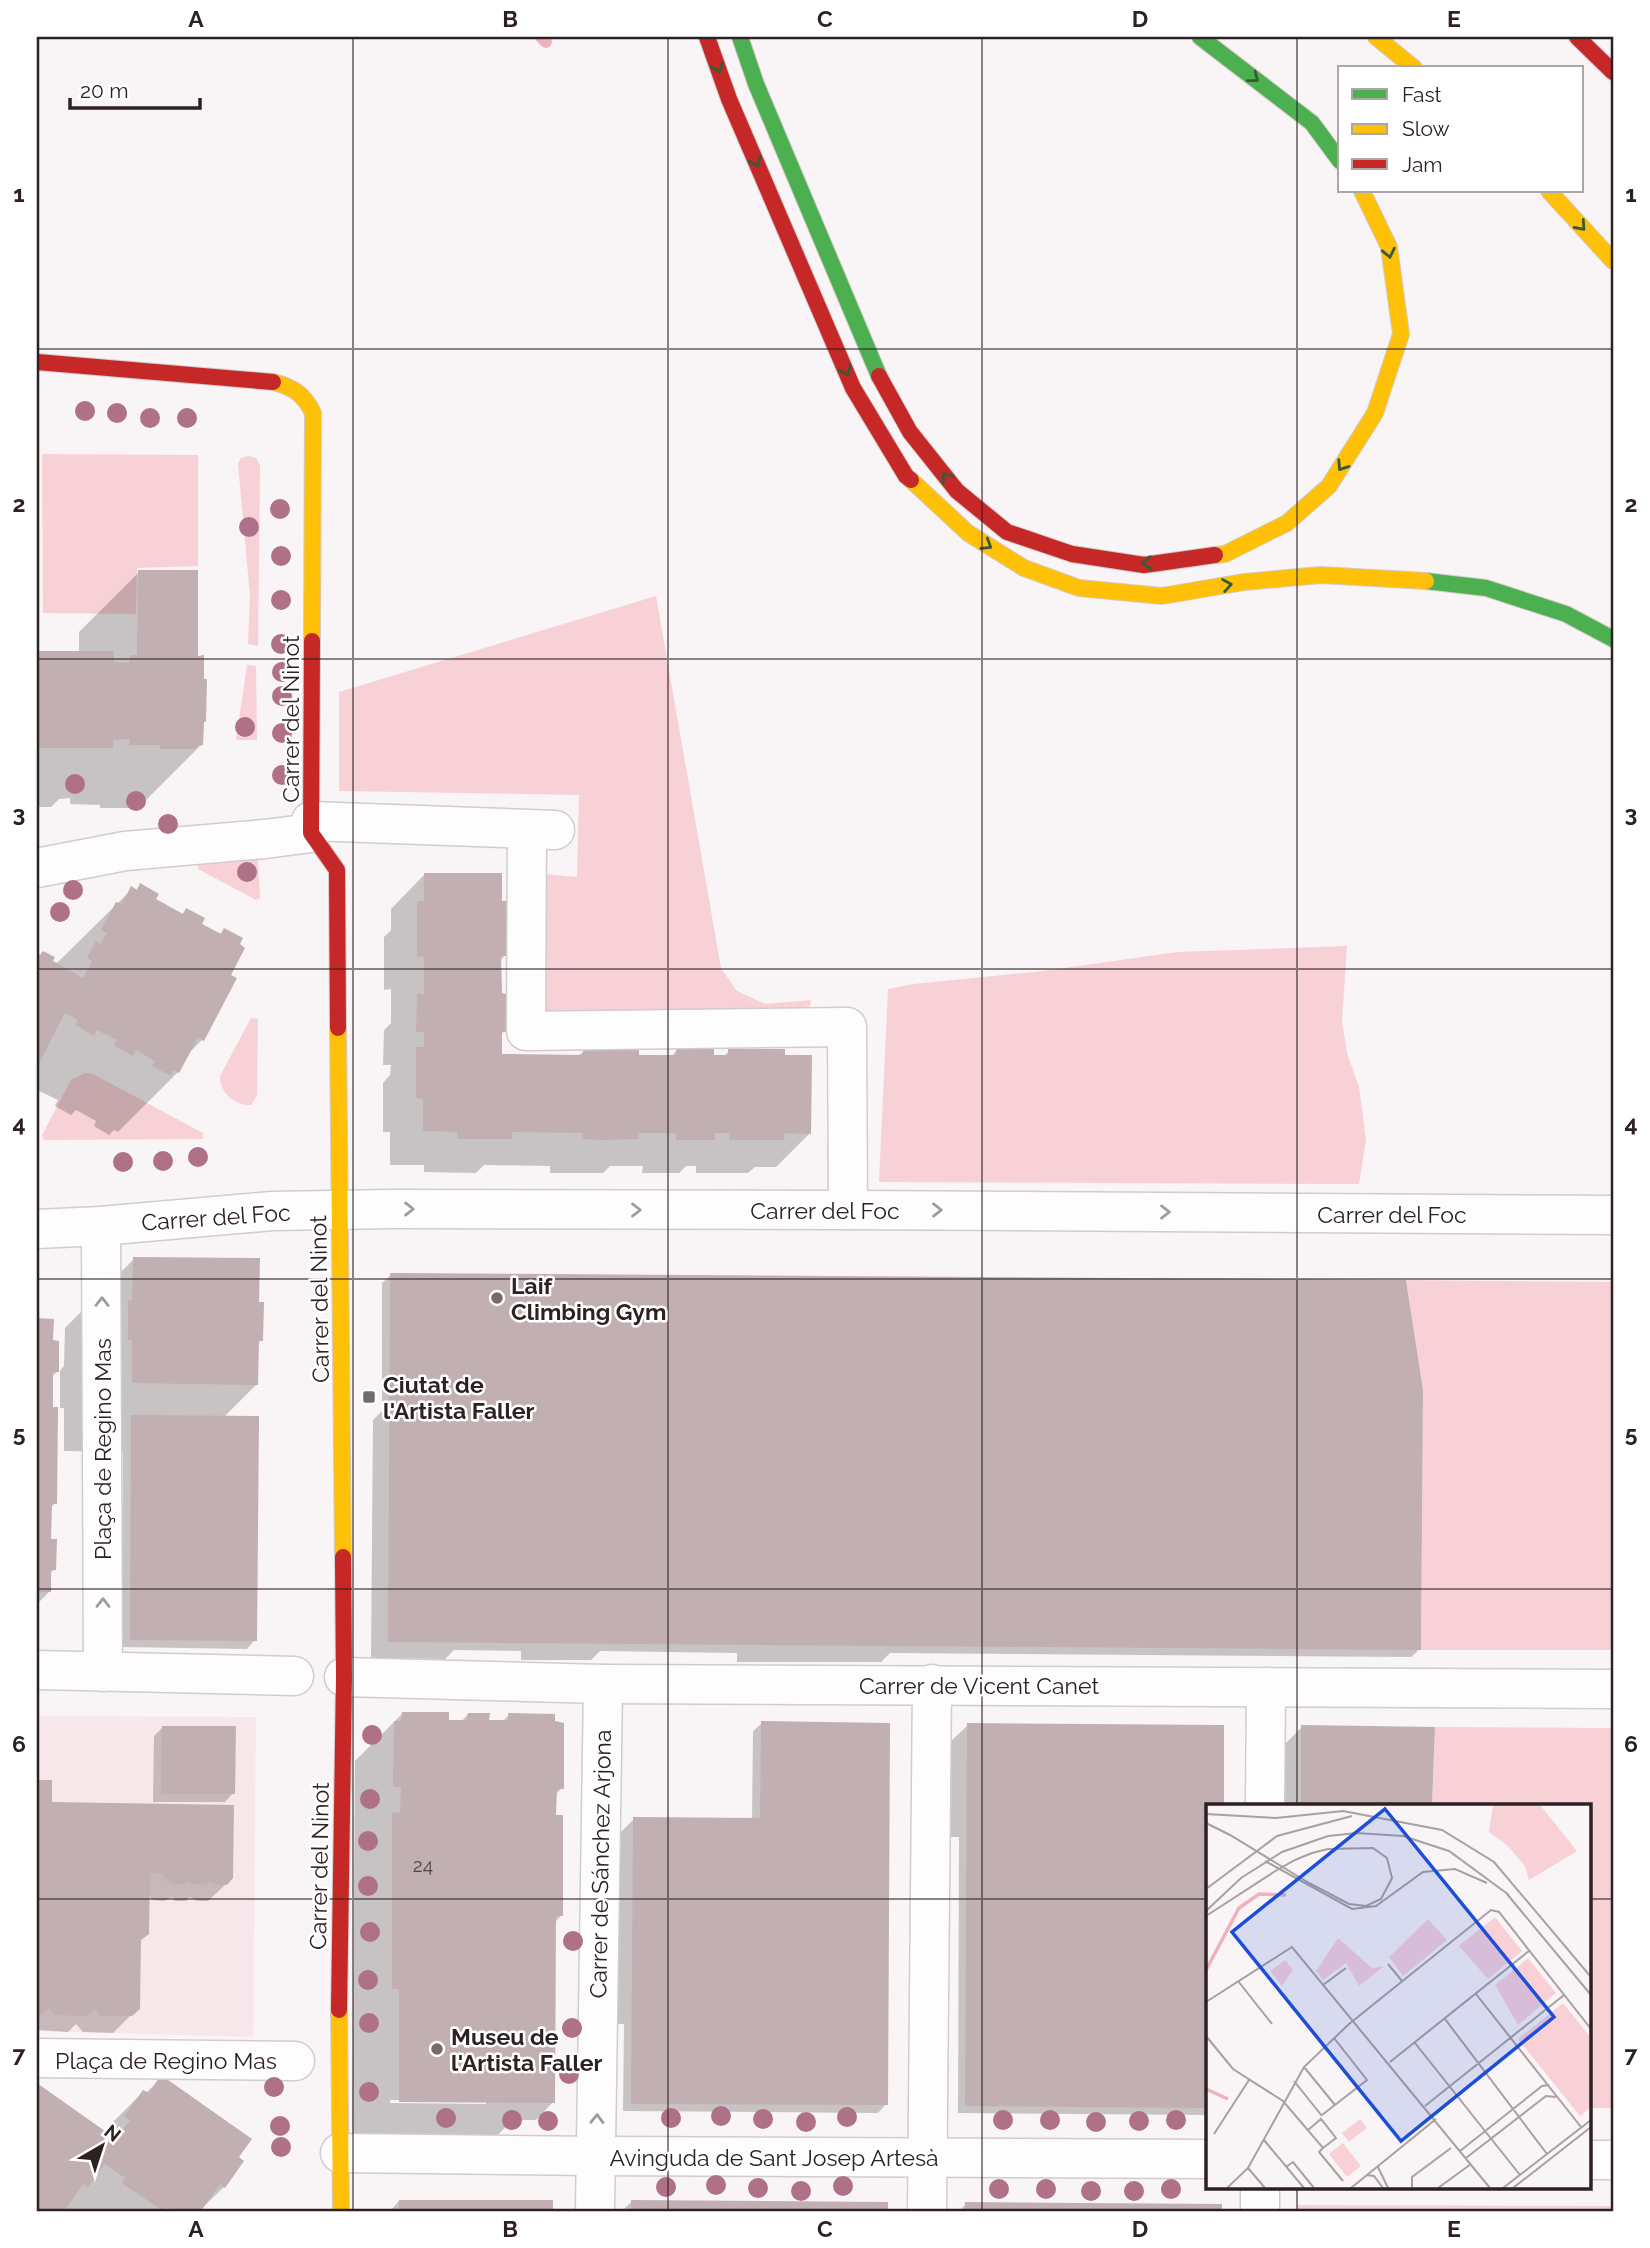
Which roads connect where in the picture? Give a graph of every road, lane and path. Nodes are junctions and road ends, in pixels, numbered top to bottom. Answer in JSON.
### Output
{"nodes":[{"id":1,"x":707,"y":37,"type":"edge"},
{"id":2,"x":740,"y":37,"type":"edge"},
{"id":3,"x":1200,"y":37,"type":"edge"},
{"id":4,"x":1376,"y":37,"type":"edge"},
{"id":5,"x":1577,"y":37,"type":"edge"},
{"id":6,"x":1412,"y":66,"type":"edge"},
{"id":7,"x":1613,"y":72,"type":"edge"},
{"id":8,"x":1338,"y":158,"type":"edge"},
{"id":9,"x":1362,"y":192,"type":"edge"},
{"id":10,"x":1550,"y":192,"type":"edge"},
{"id":11,"x":1613,"y":261,"type":"edge"},
{"id":12,"x":37,"y":362,"type":"edge"},
{"id":13,"x":1613,"y":639,"type":"edge"},
{"id":14,"x":311,"y":827,"type":"junction"},
{"id":15,"x":37,"y":868,"type":"edge"},
{"id":16,"x":848,"y":1210,"type":"junction"},
{"id":17,"x":340,"y":1211,"type":"junction"},
{"id":18,"x":1613,"y":1215,"type":"edge"},
{"id":19,"x":102,"y":1226,"type":"junction"},
{"id":20,"x":37,"y":1229,"type":"edge"},
{"id":21,"x":37,"y":1671,"type":"edge"},
{"id":22,"x":103,"y":1672,"type":"junction"},
{"id":23,"x":294,"y":1676,"type":"dead end"},
{"id":24,"x":344,"y":1677,"type":"junction"},
{"id":25,"x":603,"y":1684,"type":"junction"},
{"id":26,"x":932,"y":1684,"type":"junction"},
{"id":27,"x":1266,"y":1687,"type":"junction"},
{"id":28,"x":1613,"y":1689,"type":"edge"},
{"id":29,"x":1265,"y":1804,"type":"edge"},
{"id":30,"x":37,"y":2058,"type":"edge"},
{"id":31,"x":295,"y":2061,"type":"dead end"},
{"id":32,"x":340,"y":2153,"type":"junction"},
{"id":33,"x":596,"y":2157,"type":"junction"},
{"id":34,"x":927,"y":2157,"type":"junction"},
{"id":35,"x":1206,"y":2159,"type":"edge"},
{"id":36,"x":1590,"y":2160,"type":"edge"},
{"id":37,"x":1613,"y":2160,"type":"edge"},
{"id":38,"x":1260,"y":2188,"type":"edge"},
{"id":39,"x":341,"y":2211,"type":"edge"},
{"id":40,"x":596,"y":2211,"type":"edge"},
{"id":41,"x":927,"y":2211,"type":"edge"},
{"id":42,"x":1260,"y":2211,"type":"edge"}],
"edges":[{"from":1,"to":13,"type":"main road","one_way":true},
{"from":9,"to":2,"type":"main road","one_way":true},
{"from":3,"to":8,"type":"main road","one_way":true},
{"from":4,"to":6,"type":"main road"},
{"from":5,"to":7,"type":"main road"},
{"from":10,"to":11,"type":"main road","one_way":true},
{"from":12,"to":14,"type":"main road","name":"Carrer del Ninot"},
{"from":14,"to":15,"type":"street"},
{"from":14,"to":16,"type":"street"},
{"from":14,"to":17,"type":"main road","name":"Carrer del Ninot"},
{"from":17,"to":16,"type":"street","name":"Carrer del Foc","one_way":true},
{"from":16,"to":18,"type":"street","name":"Carrer del Foc","one_way":true},
{"from":17,"to":19,"type":"street","name":"Carrer del Foc"},
{"from":17,"to":24,"type":"main road","name":"Carrer del Ninot"},
{"from":19,"to":20,"type":"street","name":"Carrer del Foc"},
{"from":22,"to":19,"type":"street","name":"Plaça de Regino Mas","one_way":true},
{"from":21,"to":22,"type":"street"},
{"from":22,"to":23,"type":"street"},
{"from":24,"to":25,"type":"street","name":"Carrer de Vicent Canet"},
{"from":24,"to":32,"type":"main road","name":"Carrer del Ninot"},
{"from":25,"to":26,"type":"street","name":"Carrer de Vicent Canet"},
{"from":33,"to":25,"type":"street","name":"Carrer de Sánchez Arjona","one_way":true},
{"from":26,"to":27,"type":"street","name":"Carrer de Vicent Canet"},
{"from":26,"to":34,"type":"street"},
{"from":27,"to":28,"type":"street","name":"Carrer de Vicent Canet"},
{"from":27,"to":29,"type":"street"},
{"from":30,"to":31,"type":"street","name":"Plaça de Regino Mas"},
{"from":32,"to":33,"type":"street","name":"Avinguda de Sant Josep Artesà"},
{"from":32,"to":39,"type":"main road","name":"Carrer del Ninot"},
{"from":33,"to":34,"type":"street","name":"Avinguda de Sant Josep Artesà"},
{"from":33,"to":40,"type":"street","name":"Carrer de Sánchez Arjona"},
{"from":34,"to":35,"type":"street","name":"Avinguda de Sant Josep Artesà"},
{"from":34,"to":41,"type":"street"},
{"from":36,"to":37,"type":"street"},
{"from":38,"to":42,"type":"street"}]}
